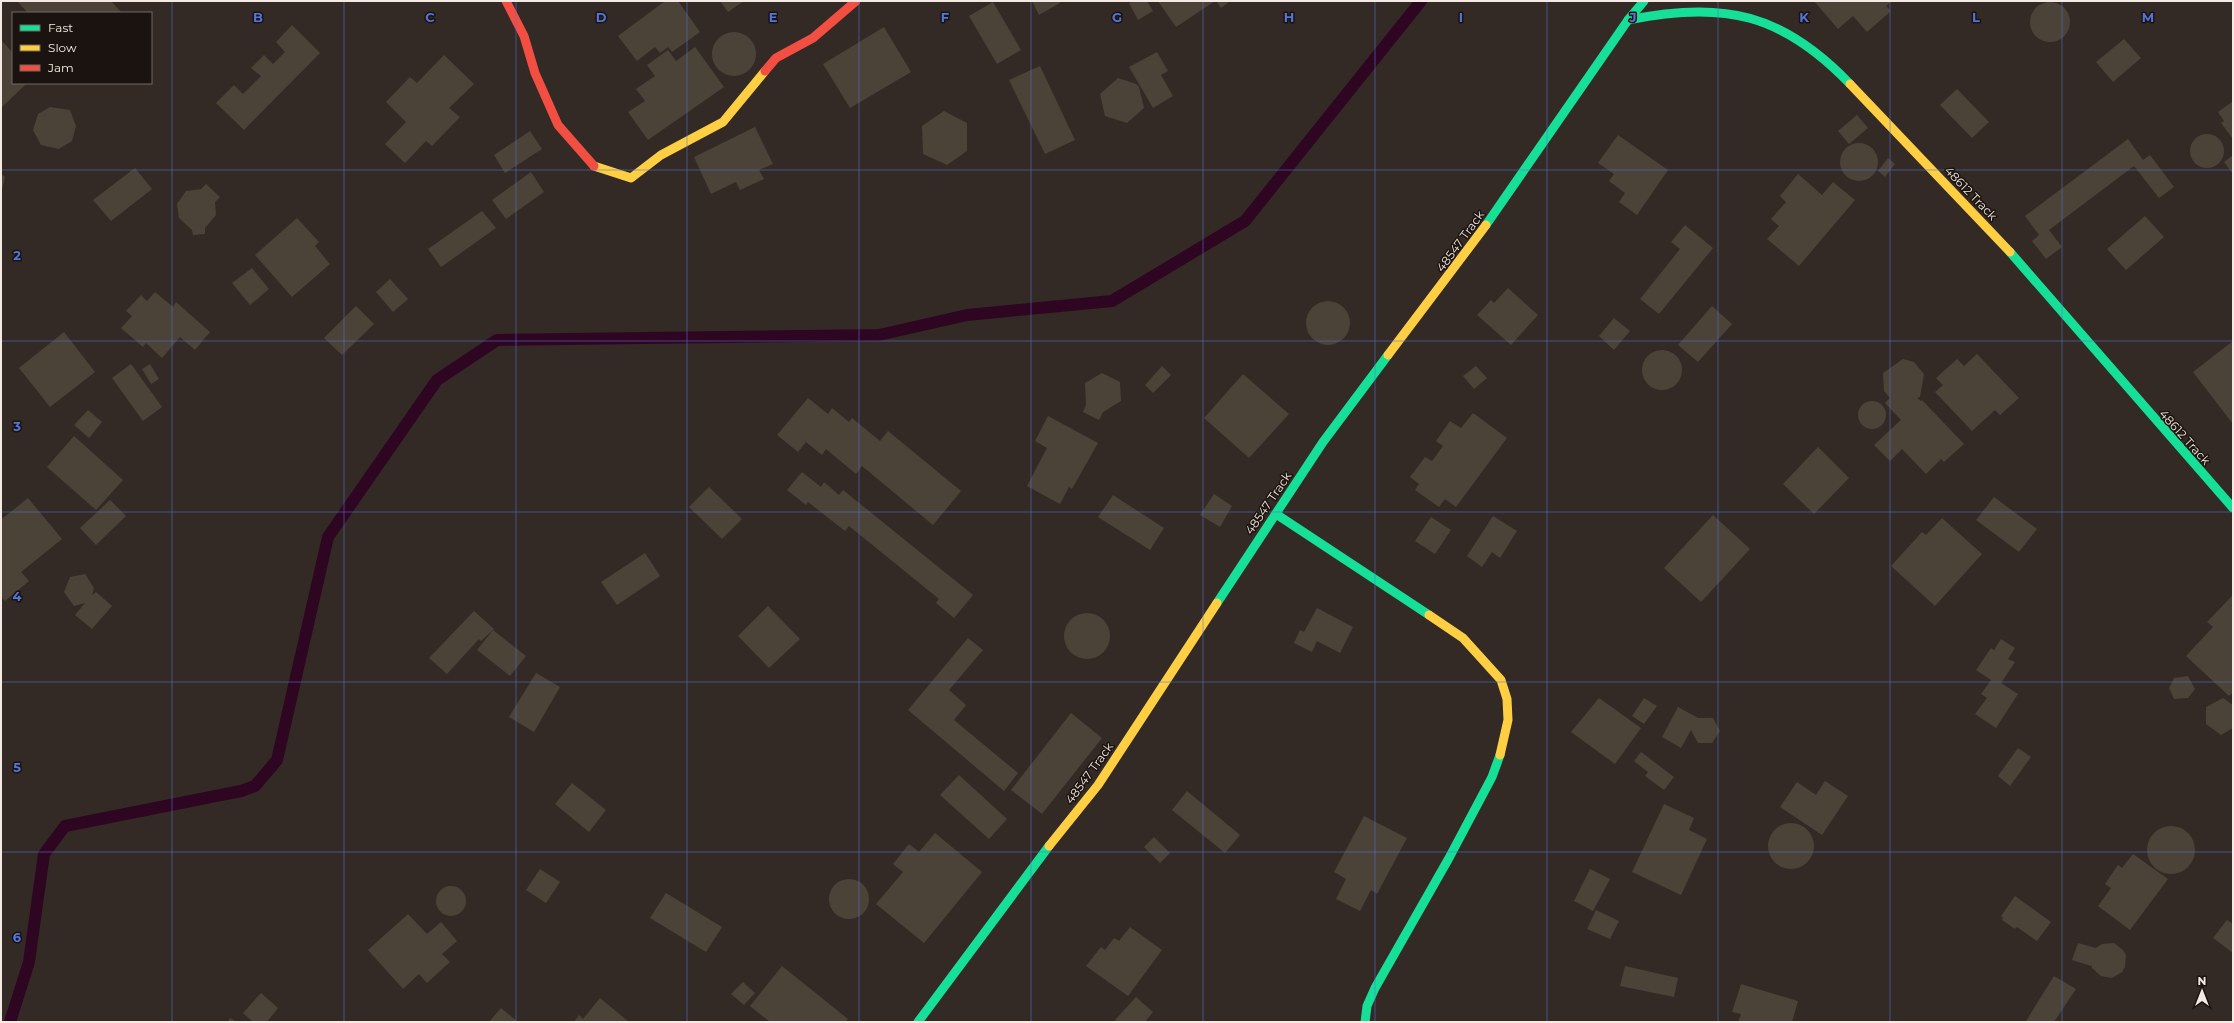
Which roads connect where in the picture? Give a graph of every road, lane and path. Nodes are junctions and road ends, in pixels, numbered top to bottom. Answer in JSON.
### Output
{"nodes":[{"id":1,"x":506,"y":1,"type":"edge"},
{"id":2,"x":856,"y":1,"type":"edge"},
{"id":3,"x":1644,"y":1,"type":"edge"},
{"id":4,"x":1628,"y":20,"type":"junction"},
{"id":5,"x":2233,"y":508,"type":"edge"},
{"id":6,"x":1276,"y":514,"type":"junction"},
{"id":7,"x":918,"y":1022,"type":"edge"},
{"id":8,"x":1365,"y":1022,"type":"edge"}],
"edges":[{"from":1,"to":2,"type":"street"},
{"from":3,"to":4,"type":"street","name":"48547 Track"},
{"from":4,"to":5,"type":"street","name":"48612 Track"},
{"from":4,"to":6,"type":"street","name":"48547 Track"},
{"from":6,"to":7,"type":"street","name":"48547 Track"},
{"from":6,"to":8,"type":"street"}]}
